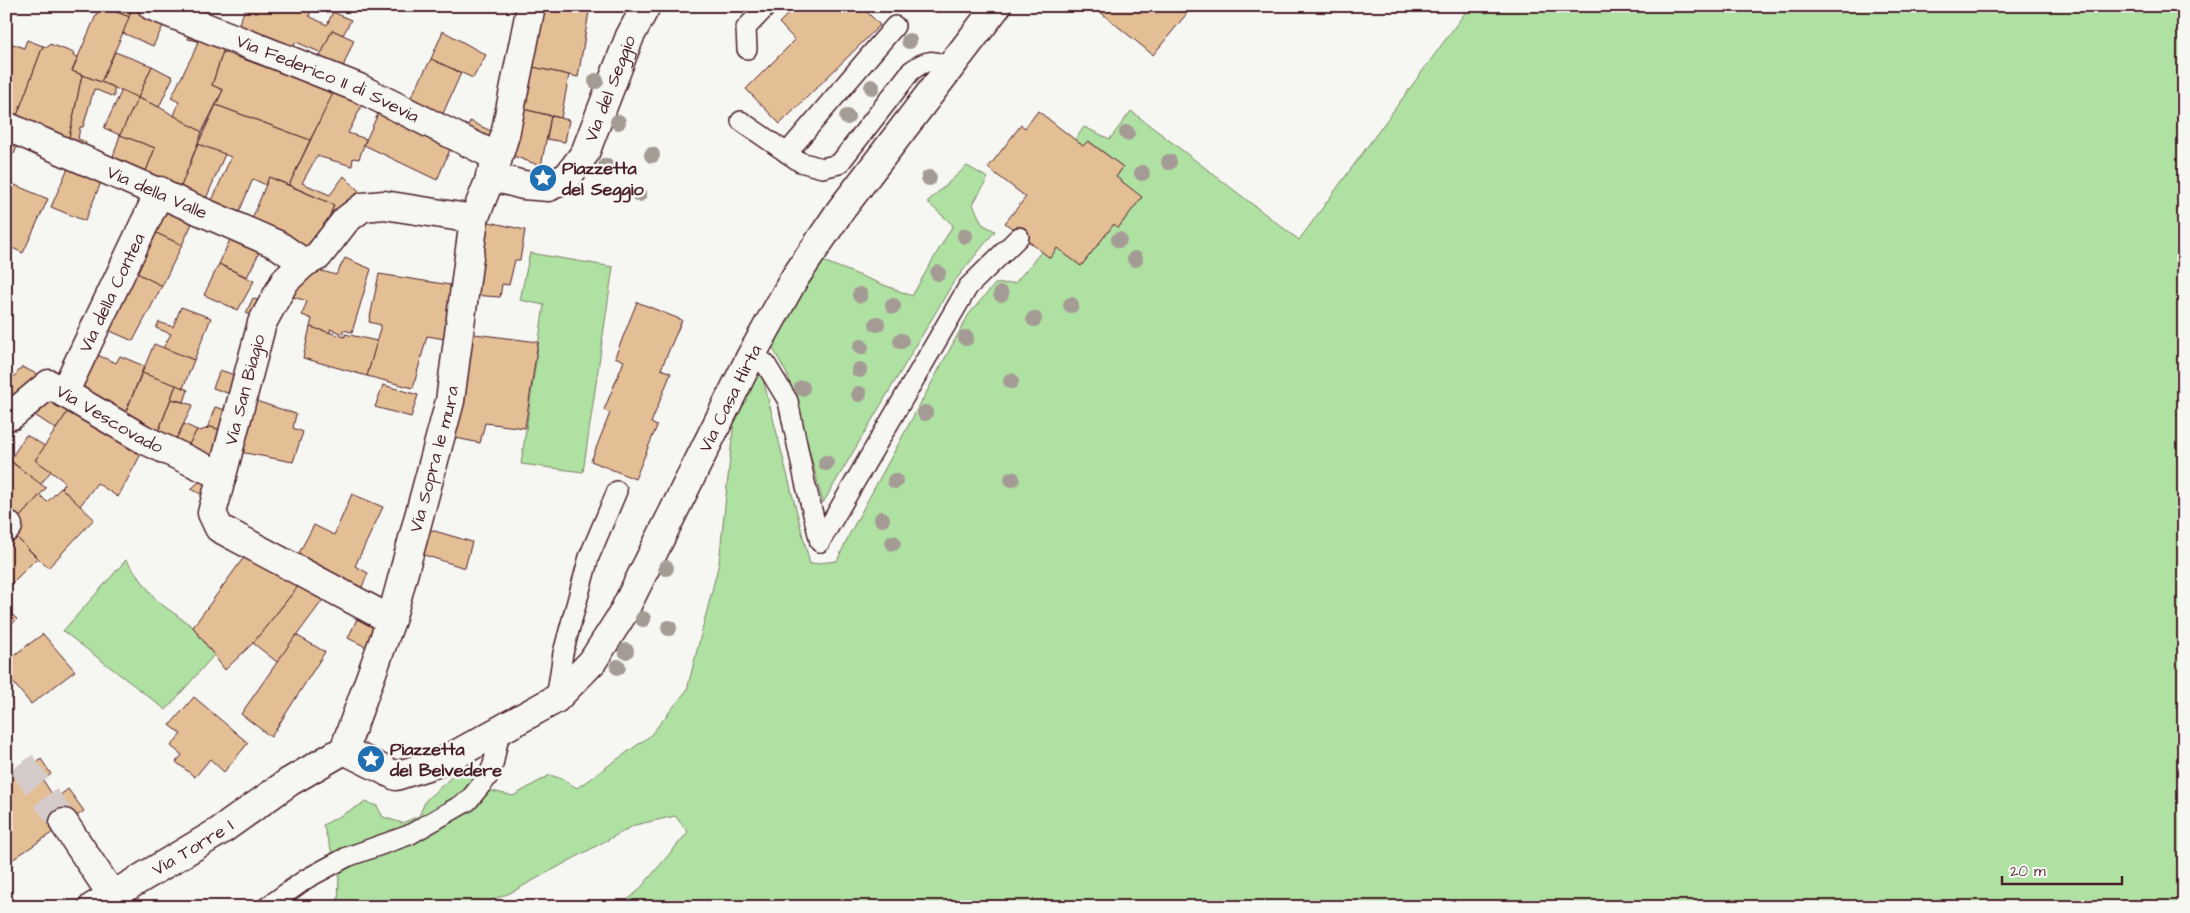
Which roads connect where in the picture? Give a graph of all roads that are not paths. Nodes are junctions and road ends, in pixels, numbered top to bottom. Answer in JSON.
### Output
{"nodes":[{"id":1,"x":152,"y":6,"type":"edge"},
{"id":2,"x":531,"y":6,"type":"edge"},
{"id":3,"x":646,"y":6,"type":"edge"},
{"id":4,"x":767,"y":6,"type":"edge"},
{"id":5,"x":997,"y":6,"type":"edge"},
{"id":6,"x":895,"y":26,"type":"dead end"},
{"id":7,"x":747,"y":49,"type":"dead end"},
{"id":8,"x":950,"y":68,"type":"junction"},
{"id":9,"x":741,"y":120,"type":"dead end"},
{"id":10,"x":6,"y":126,"type":"edge"},
{"id":11,"x":787,"y":153,"type":"junction"},
{"id":12,"x":493,"y":169,"type":"junction"},
{"id":13,"x":160,"y":191,"type":"junction"},
{"id":14,"x":474,"y":219,"type":"junction"},
{"id":15,"x":1019,"y":237,"type":"dead end"},
{"id":16,"x":304,"y":263,"type":"junction"},
{"id":17,"x":751,"y":356,"type":"junction"},
{"id":18,"x":64,"y":393,"type":"junction"},
{"id":19,"x":8,"y":418,"type":"edge"},
{"id":20,"x":222,"y":476,"type":"junction"},
{"id":21,"x":617,"y":491,"type":"dead end"},
{"id":22,"x":391,"y":620,"type":"junction"},
{"id":23,"x":556,"y":698,"type":"junction"},
{"id":24,"x":500,"y":730,"type":"junction"},
{"id":25,"x":344,"y":750,"type":"junction"},
{"id":26,"x":64,"y":823,"type":"tunnel mouth"},
{"id":27,"x":102,"y":901,"type":"edge"},
{"id":28,"x":267,"y":907,"type":"edge"}],
"edges":[{"from":1,"to":12,"type":"street","name":"Via Federico II di Svevia"},
{"from":2,"to":12,"type":"street","name":"Via Sopra le mura"},
{"from":3,"to":12,"type":"street","name":"Via del Seggio"},
{"from":4,"to":7,"type":"lane"},
{"from":5,"to":8,"type":"street","name":"Via Casa Hirta"},
{"from":6,"to":11,"type":"lane"},
{"from":8,"to":11,"type":"lane"},
{"from":8,"to":17,"type":"street","name":"Via Casa Hirta"},
{"from":9,"to":11,"type":"lane"},
{"from":10,"to":13,"type":"street","name":"Via della Valle"},
{"from":12,"to":14,"type":"street","name":"Via Sopra le mura"},
{"from":13,"to":16,"type":"street","name":"Via della Valle"},
{"from":13,"to":18,"type":"street","name":"Via della Contea"},
{"from":14,"to":16,"type":"street","name":"Via San Biagio"},
{"from":14,"to":22,"type":"street","name":"Via Sopra le mura"},
{"from":15,"to":17,"type":"lane"},
{"from":16,"to":20,"type":"street","name":"Via San Biagio"},
{"from":17,"to":23,"type":"street","name":"Via Casa Hirta"},
{"from":18,"to":19,"type":"street","name":"Via Vescovado"},
{"from":18,"to":20,"type":"street","name":"Via Vescovado"},
{"from":20,"to":22,"type":"street","name":"Via San Biagio"},
{"from":21,"to":23,"type":"lane"},
{"from":22,"to":25,"type":"street","name":"Via Sopra le mura"},
{"from":23,"to":24,"type":"street","name":"Via Casa Hirta"},
{"from":24,"to":25,"type":"street","name":"Via Casa Hirta"},
{"from":24,"to":28,"type":"lane"},
{"from":25,"to":27,"type":"street","name":"Via Torre I"},
{"from":26,"to":27,"type":"street"}]}
